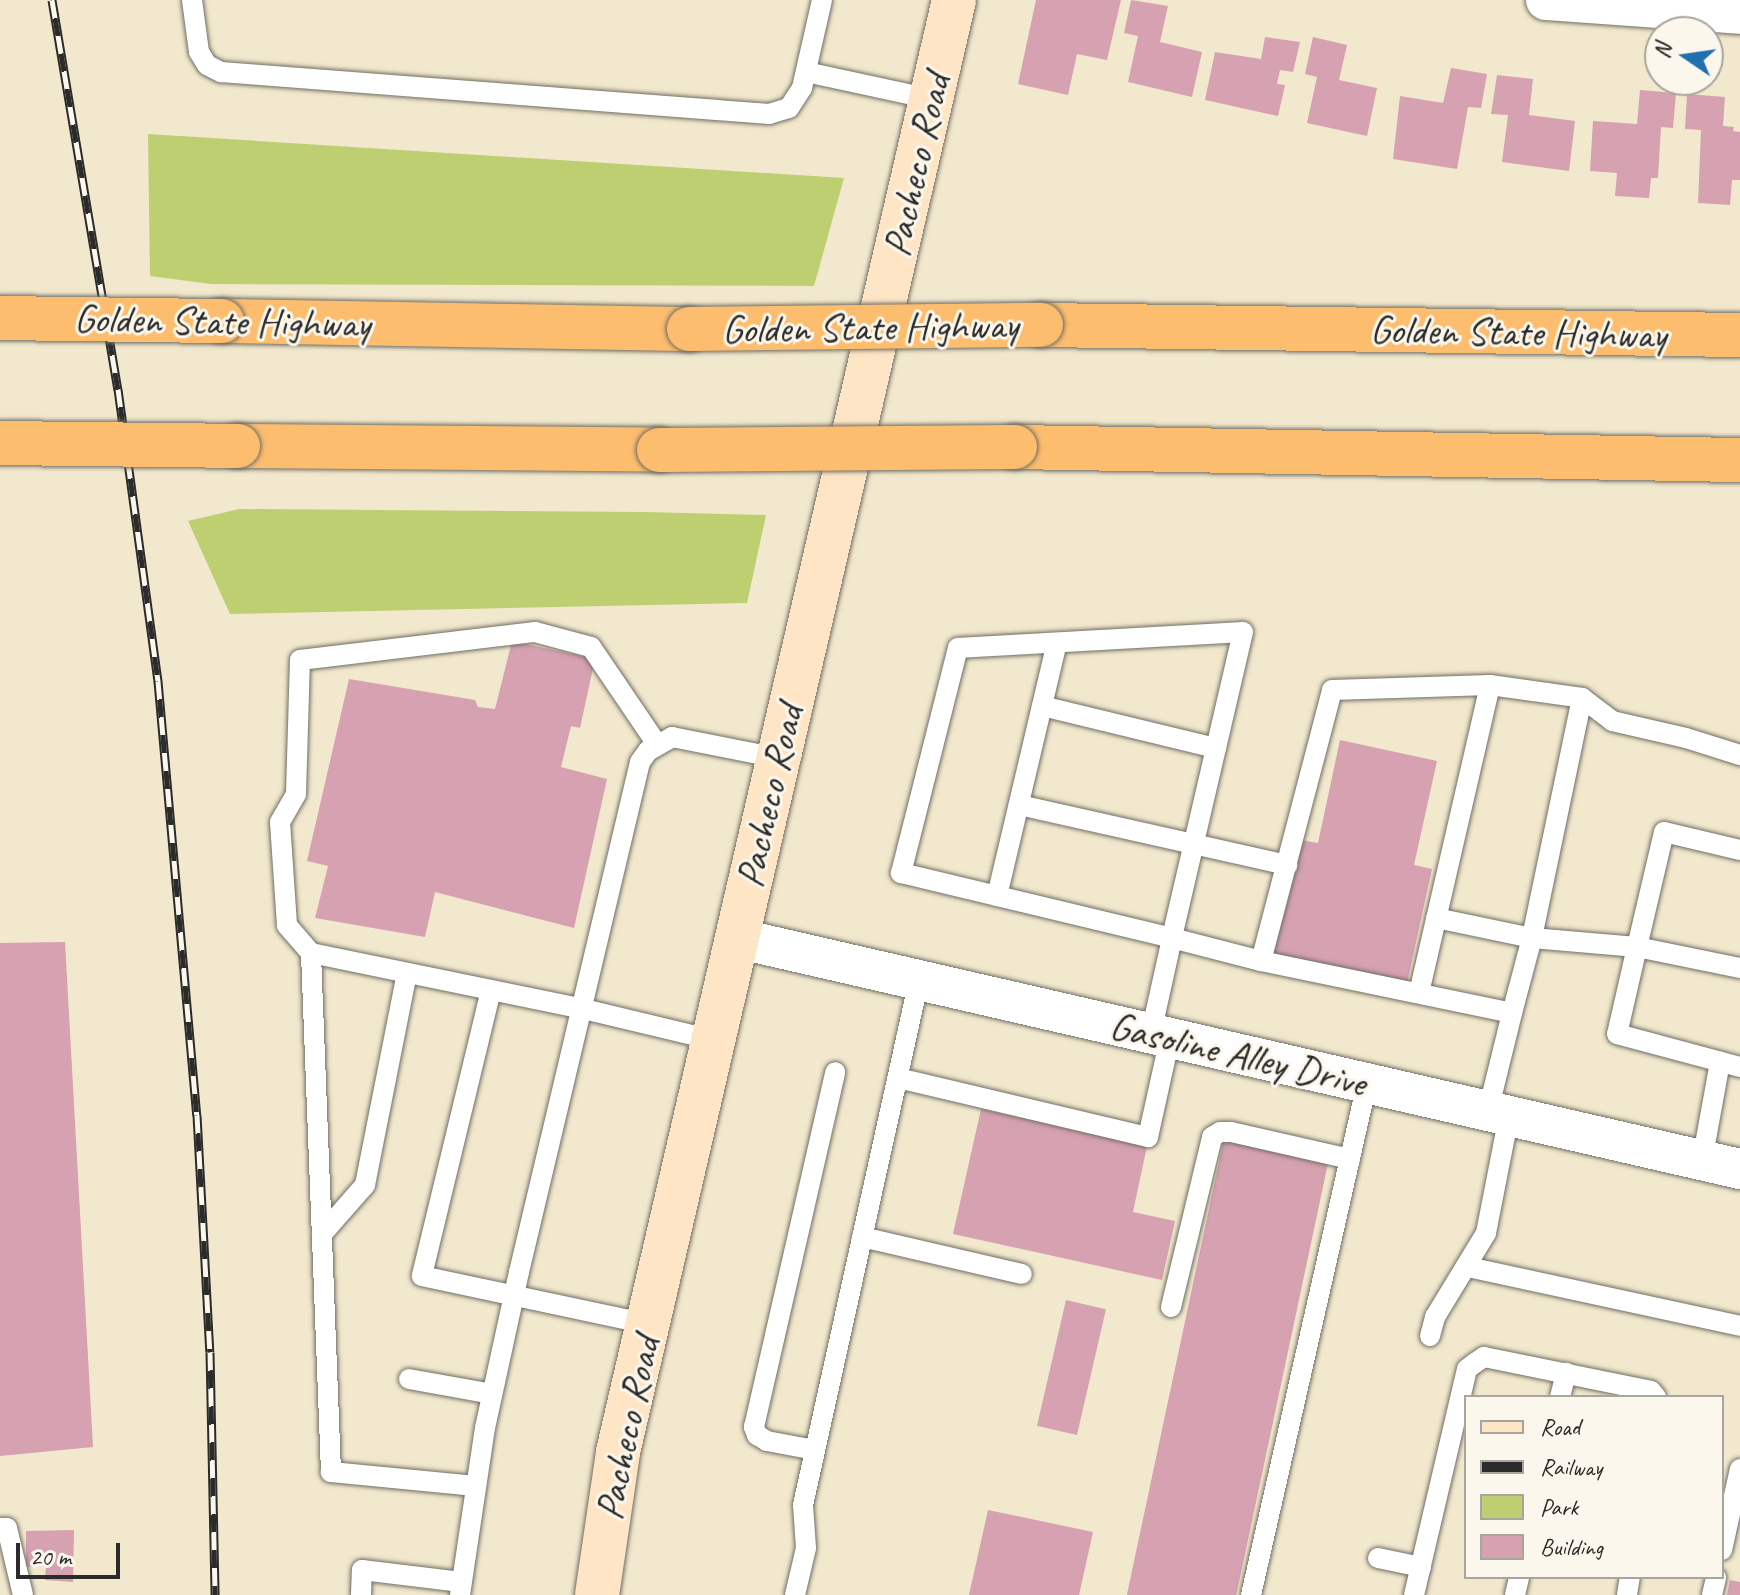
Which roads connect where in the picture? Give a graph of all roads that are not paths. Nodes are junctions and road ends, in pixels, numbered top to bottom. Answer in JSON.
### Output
{"nodes":[{"id":1,"x":192,"y":0,"type":"edge"},
{"id":2,"x":822,"y":0,"type":"edge"},
{"id":3,"x":954,"y":0,"type":"edge"},
{"id":4,"x":1546,"y":0,"type":"edge"},
{"id":5,"x":1740,"y":14,"type":"edge"},
{"id":6,"x":806,"y":72,"type":"junction"},
{"id":7,"x":931,"y":99,"type":"junction"},
{"id":8,"x":0,"y":318,"type":"edge"},
{"id":9,"x":1740,"y":335,"type":"edge"},
{"id":10,"x":0,"y":443,"type":"edge"},
{"id":11,"x":1740,"y":460,"type":"edge"},
{"id":12,"x":1057,"y":643,"type":"junction"},
{"id":13,"x":1490,"y":685,"type":"junction"},
{"id":14,"x":1582,"y":698,"type":"junction"},
{"id":15,"x":1042,"y":706,"type":"junction"},
{"id":16,"x":657,"y":744,"type":"junction"},
{"id":17,"x":1216,"y":748,"type":"junction"},
{"id":18,"x":1740,"y":755,"type":"edge"},
{"id":19,"x":778,"y":758,"type":"junction"},
{"id":20,"x":1019,"y":805,"type":"junction"},
{"id":21,"x":1194,"y":844,"type":"junction"},
{"id":22,"x":1740,"y":850,"type":"edge"},
{"id":23,"x":1287,"y":865,"type":"junction"},
{"id":24,"x":997,"y":896,"type":"junction"},
{"id":25,"x":1436,"y":918,"type":"junction"},
{"id":26,"x":736,"y":938,"type":"junction"},
{"id":27,"x":1172,"y":938,"type":"junction"},
{"id":28,"x":1532,"y":938,"type":"junction"},
{"id":29,"x":1637,"y":947,"type":"junction"},
{"id":30,"x":311,"y":953,"type":"junction"},
{"id":31,"x":1261,"y":961,"type":"junction"},
{"id":32,"x":1740,"y":968,"type":"edge"},
{"id":33,"x":407,"y":973,"type":"junction"},
{"id":34,"x":919,"y":980,"type":"junction"},
{"id":35,"x":491,"y":990,"type":"junction"},
{"id":36,"x":1419,"y":993,"type":"junction"},
{"id":37,"x":584,"y":1009,"type":"junction"},
{"id":38,"x":1512,"y":1013,"type":"junction"},
{"id":39,"x":1161,"y":1036,"type":"junction"},
{"id":40,"x":713,"y":1040,"type":"junction"},
{"id":41,"x":1730,"y":1064,"type":"edge"},
{"id":42,"x":835,"y":1072,"type":"dead end"},
{"id":43,"x":898,"y":1078,"type":"junction"},
{"id":44,"x":1367,"y":1083,"type":"junction"},
{"id":45,"x":1499,"y":1114,"type":"junction"},
{"id":46,"x":1350,"y":1159,"type":"junction"},
{"id":47,"x":1721,"y":1165,"type":"edge"},
{"id":48,"x":322,"y":1234,"type":"junction"},
{"id":49,"x":862,"y":1237,"type":"junction"},
{"id":50,"x":1468,"y":1267,"type":"junction"},
{"id":51,"x":1022,"y":1274,"type":"dead end"},
{"id":52,"x":514,"y":1295,"type":"junction"},
{"id":53,"x":1171,"y":1307,"type":"dead end"},
{"id":54,"x":648,"y":1324,"type":"junction"},
{"id":55,"x":1740,"y":1326,"type":"edge"},
{"id":56,"x":1430,"y":1336,"type":"dead end"},
{"id":57,"x":1566,"y":1373,"type":"junction"},
{"id":58,"x":409,"y":1379,"type":"dead end"},
{"id":59,"x":492,"y":1394,"type":"junction"},
{"id":60,"x":1560,"y":1395,"type":"edge"},
{"id":61,"x":1654,"y":1395,"type":"edge"},
{"id":62,"x":815,"y":1450,"type":"junction"},
{"id":63,"x":1740,"y":1469,"type":"edge"},
{"id":64,"x":476,"y":1486,"type":"junction"},
{"id":65,"x":0,"y":1528,"type":"edge"},
{"id":66,"x":1724,"y":1541,"type":"edge"},
{"id":67,"x":1378,"y":1558,"type":"dead end"},
{"id":68,"x":1421,"y":1567,"type":"junction"},
{"id":69,"x":460,"y":1588,"type":"edge"},
{"id":70,"x":23,"y":1595,"type":"edge"},
{"id":71,"x":361,"y":1595,"type":"edge"},
{"id":72,"x":597,"y":1595,"type":"edge"},
{"id":73,"x":795,"y":1595,"type":"edge"},
{"id":74,"x":1251,"y":1595,"type":"edge"},
{"id":75,"x":1414,"y":1595,"type":"edge"}],
"edges":[{"from":1,"to":6,"type":"lane"},
{"from":2,"to":6,"type":"lane"},
{"from":3,"to":7,"type":"street","name":"Pacheco Road"},
{"from":4,"to":5,"type":"street"},
{"from":6,"to":7,"type":"lane"},
{"from":7,"to":19,"type":"street","name":"Pacheco Road"},
{"from":8,"to":9,"type":"highway","name":"Golden State Highway","bridge":true},
{"from":10,"to":11,"type":"highway","bridge":true},
{"from":12,"to":15,"type":"lane"},
{"from":12,"to":17,"type":"lane"},
{"from":12,"to":24,"type":"lane"},
{"from":13,"to":14,"type":"lane"},
{"from":13,"to":23,"type":"lane"},
{"from":13,"to":25,"type":"lane"},
{"from":14,"to":18,"type":"lane"},
{"from":14,"to":28,"type":"lane"},
{"from":15,"to":17,"type":"lane"},
{"from":15,"to":20,"type":"lane"},
{"from":16,"to":19,"type":"lane"},
{"from":16,"to":30,"type":"lane"},
{"from":16,"to":37,"type":"lane"},
{"from":17,"to":21,"type":"lane"},
{"from":19,"to":26,"type":"street","name":"Pacheco Road"},
{"from":20,"to":21,"type":"lane"},
{"from":20,"to":24,"type":"lane"},
{"from":21,"to":23,"type":"lane"},
{"from":21,"to":27,"type":"lane"},
{"from":22,"to":29,"type":"lane"},
{"from":23,"to":31,"type":"lane"},
{"from":24,"to":27,"type":"lane"},
{"from":25,"to":28,"type":"lane"},
{"from":25,"to":36,"type":"lane"},
{"from":26,"to":34,"type":"street","name":"Gasoline Alley Drive"},
{"from":26,"to":40,"type":"street","name":"Pacheco Road"},
{"from":27,"to":31,"type":"lane"},
{"from":27,"to":39,"type":"lane"},
{"from":28,"to":29,"type":"lane"},
{"from":28,"to":38,"type":"lane"},
{"from":29,"to":32,"type":"lane"},
{"from":29,"to":41,"type":"lane"},
{"from":30,"to":33,"type":"lane"},
{"from":30,"to":48,"type":"lane"},
{"from":31,"to":36,"type":"lane"},
{"from":33,"to":35,"type":"lane"},
{"from":33,"to":48,"type":"lane"},
{"from":34,"to":39,"type":"street","name":"Gasoline Alley Drive"},
{"from":34,"to":43,"type":"lane"},
{"from":35,"to":37,"type":"lane"},
{"from":35,"to":52,"type":"lane"},
{"from":36,"to":38,"type":"lane"},
{"from":37,"to":40,"type":"lane"},
{"from":37,"to":52,"type":"lane"},
{"from":38,"to":45,"type":"lane"},
{"from":39,"to":43,"type":"lane"},
{"from":39,"to":44,"type":"street","name":"Gasoline Alley Drive"},
{"from":40,"to":54,"type":"street","name":"Pacheco Road"},
{"from":41,"to":47,"type":"lane"},
{"from":42,"to":62,"type":"lane"},
{"from":43,"to":49,"type":"lane"},
{"from":44,"to":45,"type":"street","name":"Gasoline Alley Drive"},
{"from":44,"to":46,"type":"lane"},
{"from":45,"to":47,"type":"street","name":"Gasoline Alley Drive"},
{"from":45,"to":50,"type":"lane"},
{"from":46,"to":53,"type":"lane"},
{"from":46,"to":74,"type":"lane"},
{"from":48,"to":64,"type":"lane"},
{"from":49,"to":51,"type":"lane"},
{"from":49,"to":62,"type":"lane"},
{"from":50,"to":55,"type":"lane"},
{"from":50,"to":56,"type":"lane"},
{"from":52,"to":54,"type":"lane"},
{"from":52,"to":59,"type":"lane"},
{"from":54,"to":72,"type":"street","name":"Pacheco Road"},
{"from":57,"to":60,"type":"lane"},
{"from":57,"to":61,"type":"lane"},
{"from":57,"to":68,"type":"lane"},
{"from":58,"to":59,"type":"lane"},
{"from":59,"to":64,"type":"lane"},
{"from":62,"to":73,"type":"lane"},
{"from":63,"to":66,"type":"lane"},
{"from":64,"to":69,"type":"lane"},
{"from":65,"to":70,"type":"lane"},
{"from":67,"to":68,"type":"lane"},
{"from":68,"to":75,"type":"lane"},
{"from":69,"to":71,"type":"lane"}]}
